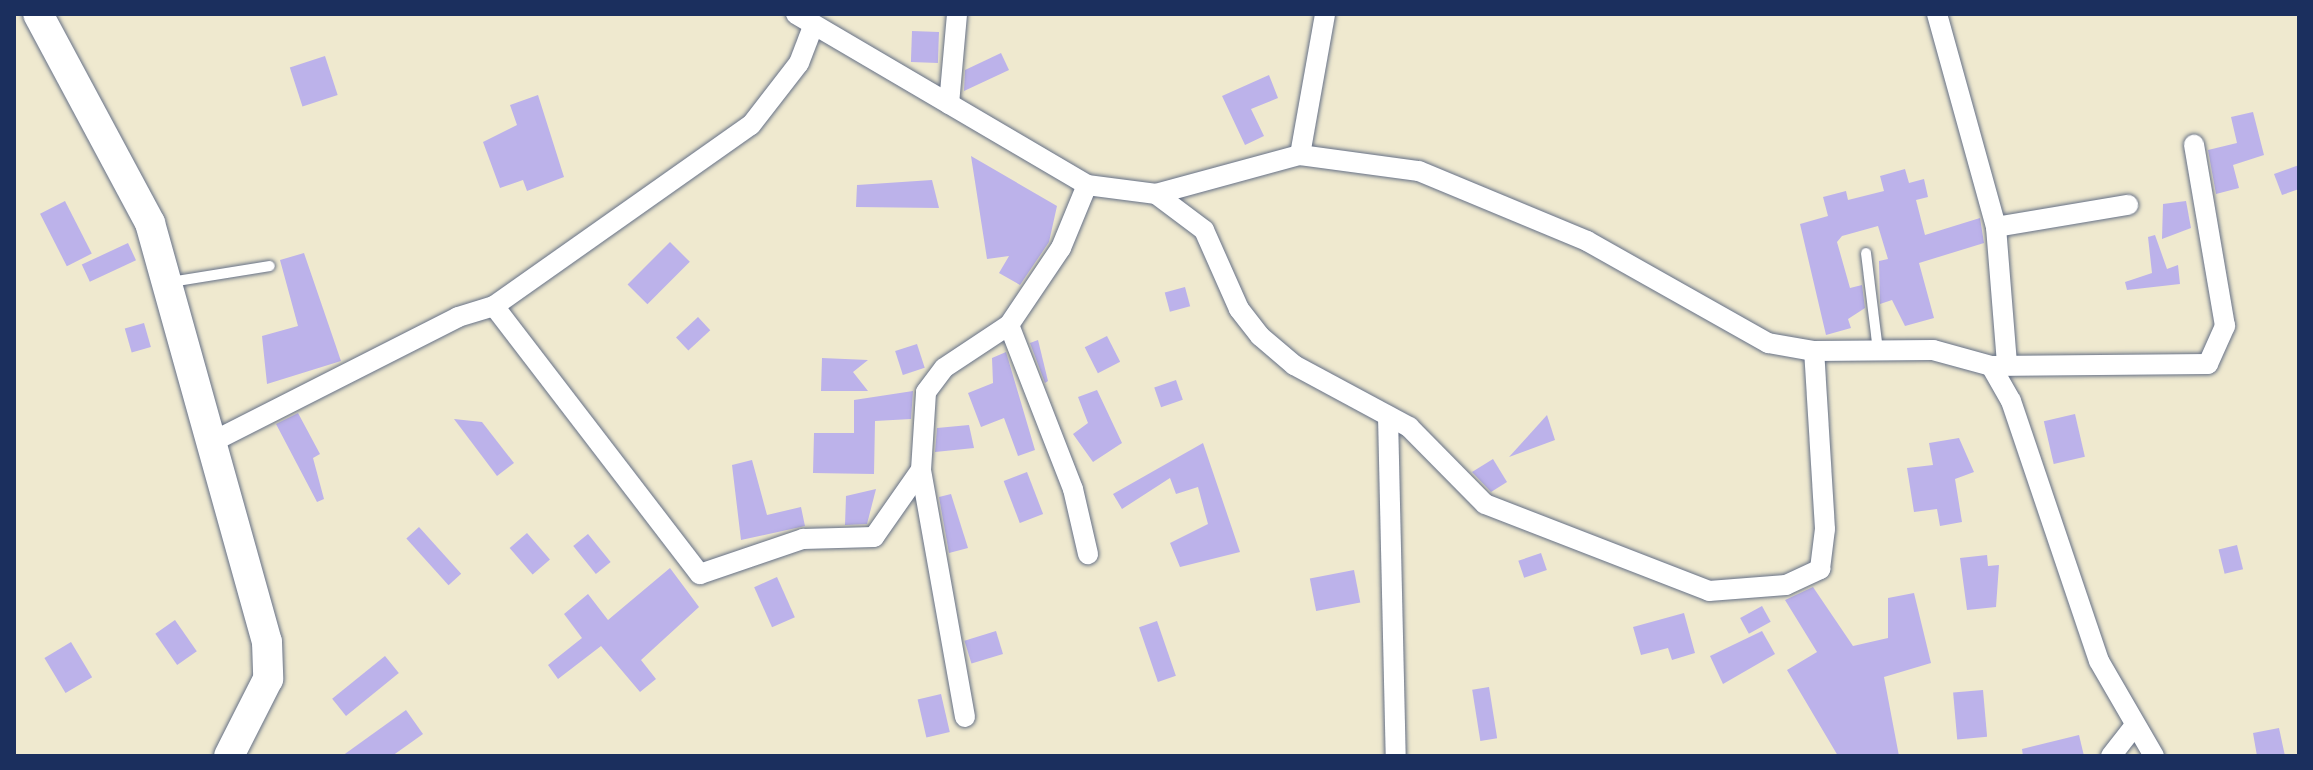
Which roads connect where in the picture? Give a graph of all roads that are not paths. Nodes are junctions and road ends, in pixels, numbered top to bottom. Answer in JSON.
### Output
{"nodes":[{"id":1,"x":38,"y":14,"type":"edge"},
{"id":2,"x":957,"y":14,"type":"edge"},
{"id":3,"x":1325,"y":14,"type":"edge"},
{"id":4,"x":1937,"y":14,"type":"edge"},
{"id":5,"x":804,"y":20,"type":"edge"},
{"id":6,"x":949,"y":104,"type":"junction"},
{"id":7,"x":2194,"y":145,"type":"dead end"},
{"id":8,"x":1300,"y":155,"type":"junction"},
{"id":9,"x":1087,"y":185,"type":"junction"},
{"id":10,"x":1156,"y":194,"type":"junction"},
{"id":11,"x":2128,"y":205,"type":"dead end"},
{"id":12,"x":1996,"y":227,"type":"junction"},
{"id":13,"x":1866,"y":253,"type":"dead end"},
{"id":14,"x":270,"y":266,"type":"dead end"},
{"id":15,"x":171,"y":282,"type":"junction"},
{"id":16,"x":494,"y":306,"type":"junction"},
{"id":17,"x":1009,"y":325,"type":"junction"},
{"id":18,"x":1814,"y":351,"type":"junction"},
{"id":19,"x":1878,"y":351,"type":"junction"},
{"id":20,"x":1999,"y":364,"type":"junction"},
{"id":21,"x":1388,"y":416,"type":"junction"},
{"id":22,"x":210,"y":443,"type":"junction"},
{"id":23,"x":921,"y":470,"type":"junction"},
{"id":24,"x":1088,"y":554,"type":"dead end"},
{"id":25,"x":965,"y":717,"type":"dead end"},
{"id":26,"x":2132,"y":729,"type":"junction"},
{"id":27,"x":229,"y":756,"type":"edge"},
{"id":28,"x":1396,"y":756,"type":"edge"},
{"id":29,"x":2111,"y":756,"type":"edge"},
{"id":30,"x":2154,"y":756,"type":"edge"}],
"edges":[{"from":1,"to":15,"type":"street"},
{"from":2,"to":6,"type":"street"},
{"from":3,"to":8,"type":"street"},
{"from":4,"to":12,"type":"street"},
{"from":5,"to":6,"type":"street"},
{"from":5,"to":16,"type":"street"},
{"from":6,"to":9,"type":"street"},
{"from":7,"to":20,"type":"street"},
{"from":8,"to":10,"type":"street"},
{"from":8,"to":18,"type":"street"},
{"from":9,"to":10,"type":"street"},
{"from":9,"to":17,"type":"street"},
{"from":10,"to":21,"type":"street"},
{"from":11,"to":12,"type":"street"},
{"from":12,"to":20,"type":"street"},
{"from":13,"to":19,"type":"lane"},
{"from":14,"to":15,"type":"lane"},
{"from":15,"to":22,"type":"street"},
{"from":16,"to":22,"type":"street"},
{"from":16,"to":23,"type":"street"},
{"from":17,"to":23,"type":"street"},
{"from":17,"to":24,"type":"street"},
{"from":18,"to":19,"type":"street"},
{"from":18,"to":21,"type":"street"},
{"from":19,"to":20,"type":"street"},
{"from":20,"to":26,"type":"street"},
{"from":21,"to":28,"type":"street"},
{"from":22,"to":27,"type":"street"},
{"from":23,"to":25,"type":"street"},
{"from":26,"to":29,"type":"street"},
{"from":26,"to":30,"type":"street"}]}
